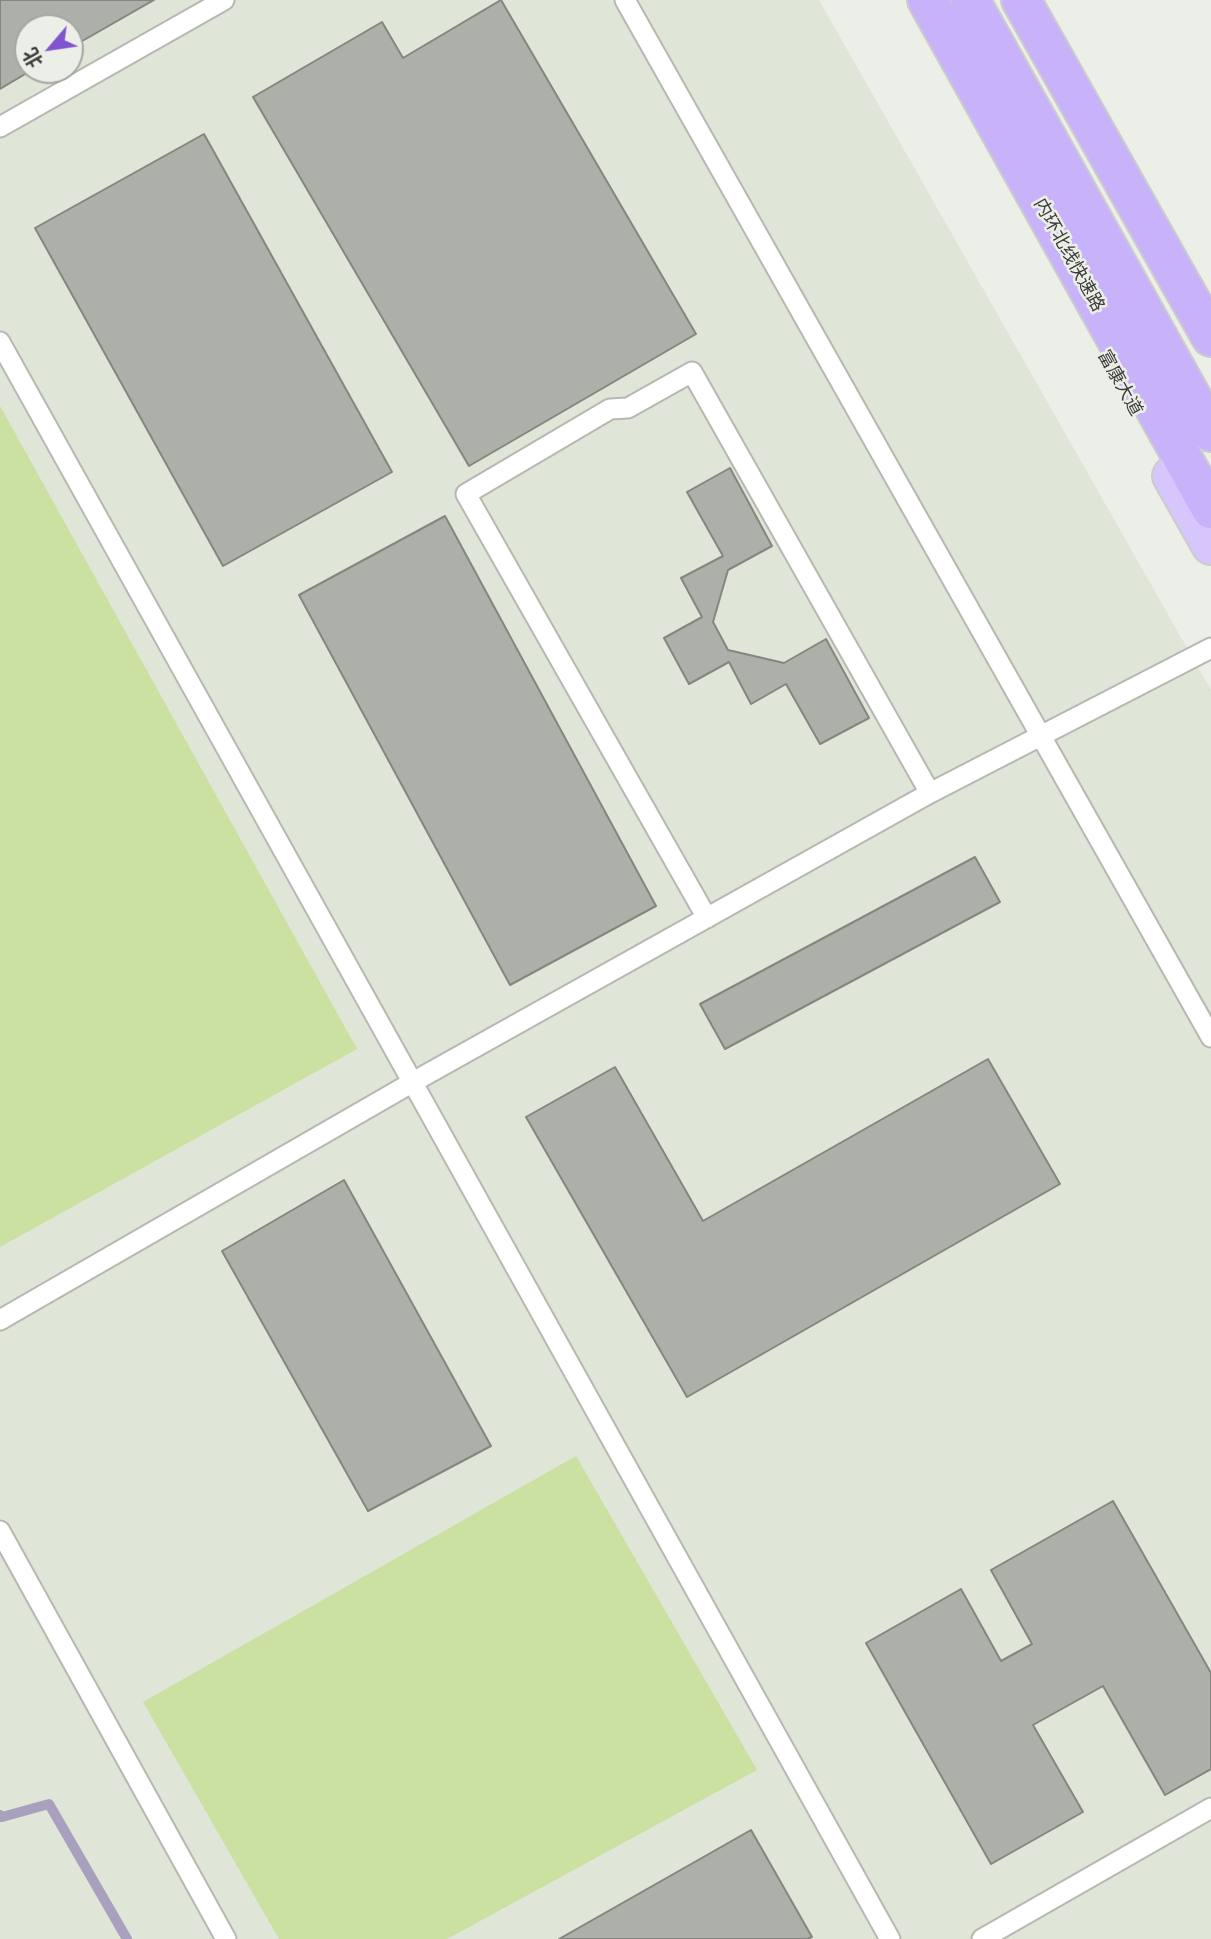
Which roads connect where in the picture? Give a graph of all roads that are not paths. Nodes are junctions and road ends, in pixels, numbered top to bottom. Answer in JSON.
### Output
{"nodes":[{"id":1,"x":224,"y":0,"type":"edge"},
{"id":2,"x":625,"y":0,"type":"edge"},
{"id":3,"x":907,"y":0,"type":"edge"},
{"id":4,"x":927,"y":0,"type":"edge"},
{"id":5,"x":970,"y":0,"type":"edge"},
{"id":6,"x":988,"y":0,"type":"edge"},
{"id":7,"x":1021,"y":0,"type":"edge"},
{"id":8,"x":0,"y":127,"type":"edge"},
{"id":9,"x":1211,"y":337,"type":"edge"},
{"id":10,"x":0,"y":342,"type":"edge"},
{"id":11,"x":1211,"y":397,"type":"edge"},
{"id":12,"x":1211,"y":432,"type":"edge"},
{"id":13,"x":1211,"y":509,"type":"edge"},
{"id":14,"x":1211,"y":545,"type":"edge"},
{"id":15,"x":1211,"y":648,"type":"edge"},
{"id":16,"x":1040,"y":736,"type":"junction"},
{"id":17,"x":930,"y":793,"type":"junction"},
{"id":18,"x":707,"y":918,"type":"junction"},
{"id":19,"x":1211,"y":1037,"type":"edge"},
{"id":20,"x":413,"y":1082,"type":"junction"},
{"id":21,"x":0,"y":1321,"type":"edge"},
{"id":22,"x":0,"y":1531,"type":"edge"},
{"id":23,"x":1211,"y":1808,"type":"edge"},
{"id":24,"x":226,"y":1939,"type":"edge"},
{"id":25,"x":890,"y":1939,"type":"edge"},
{"id":26,"x":982,"y":1939,"type":"edge"}],
"edges":[{"from":1,"to":8,"type":"lane"},
{"from":2,"to":16,"type":"lane"},
{"from":3,"to":14,"type":"main road","name":"富康大道"},
{"from":4,"to":13,"type":"highway","name":"内环北线快速路"},
{"from":5,"to":12,"type":"highway"},
{"from":6,"to":11,"type":"main road"},
{"from":7,"to":9,"type":"highway"},
{"from":10,"to":20,"type":"lane"},
{"from":15,"to":16,"type":"lane"},
{"from":16,"to":17,"type":"lane"},
{"from":16,"to":19,"type":"lane"},
{"from":17,"to":18,"type":"lane"},
{"from":17,"to":18,"type":"lane"},
{"from":18,"to":20,"type":"lane"},
{"from":20,"to":21,"type":"lane"},
{"from":20,"to":25,"type":"lane"},
{"from":22,"to":24,"type":"lane"},
{"from":23,"to":26,"type":"lane"}]}
